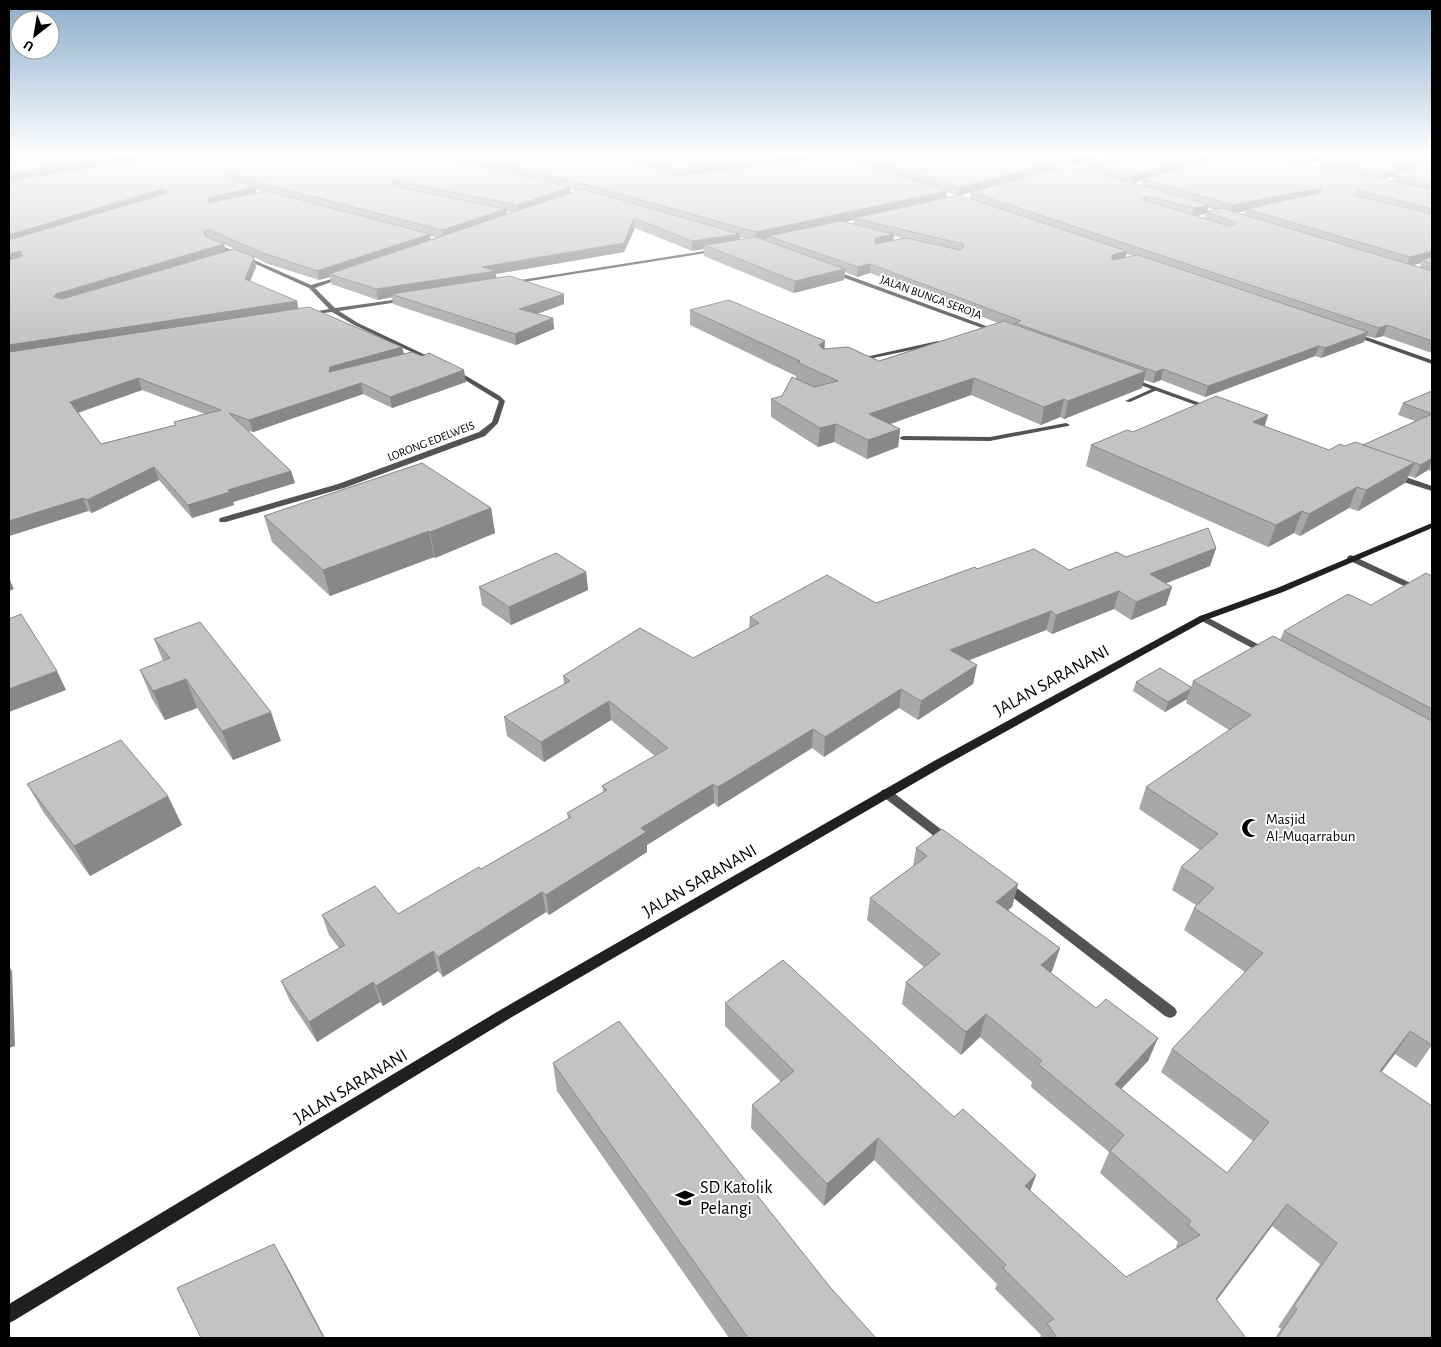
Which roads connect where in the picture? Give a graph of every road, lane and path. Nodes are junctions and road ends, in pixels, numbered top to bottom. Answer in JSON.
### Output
{"nodes":[{"id":1,"x":210,"y":242,"type":"edge"},
{"id":2,"x":728,"y":248,"type":"edge"},
{"id":3,"x":236,"y":254,"type":"junction"},
{"id":4,"x":227,"y":257,"type":"edge"},
{"id":5,"x":829,"y":270,"type":"edge"},
{"id":6,"x":348,"y":275,"type":"edge"},
{"id":7,"x":504,"y":283,"type":"edge"},
{"id":8,"x":310,"y":287,"type":"junction"},
{"id":9,"x":415,"y":297,"type":"edge"},
{"id":10,"x":333,"y":310,"type":"junction"},
{"id":11,"x":304,"y":314,"type":"edge"},
{"id":12,"x":995,"y":331,"type":"junction"},
{"id":13,"x":1349,"y":333,"type":"edge"},
{"id":14,"x":1003,"y":334,"type":"edge"},
{"id":15,"x":977,"y":335,"type":"edge"},
{"id":16,"x":950,"y":341,"type":"edge"},
{"id":17,"x":426,"y":356,"type":"junction"},
{"id":18,"x":417,"y":359,"type":"edge"},
{"id":19,"x":852,"y":360,"type":"edge"},
{"id":20,"x":1432,"y":362,"type":"edge"},
{"id":21,"x":442,"y":365,"type":"edge"},
{"id":22,"x":451,"y":369,"type":"edge"},
{"id":23,"x":1123,"y":377,"type":"edge"},
{"id":24,"x":1156,"y":389,"type":"junction"},
{"id":25,"x":1128,"y":401,"type":"dead end"},
{"id":26,"x":1212,"y":409,"type":"edge"},
{"id":27,"x":1066,"y":424,"type":"dead end"},
{"id":28,"x":903,"y":438,"type":"dead end"},
{"id":29,"x":1386,"y":473,"type":"edge"},
{"id":30,"x":1432,"y":489,"type":"edge"},
{"id":31,"x":223,"y":520,"type":"dead end"},
{"id":32,"x":1432,"y":525,"type":"edge"},
{"id":33,"x":1351,"y":558,"type":"junction"},
{"id":34,"x":1432,"y":596,"type":"edge"},
{"id":35,"x":1203,"y":618,"type":"junction"},
{"id":36,"x":1271,"y":655,"type":"edge"},
{"id":37,"x":886,"y":793,"type":"junction"},
{"id":38,"x":957,"y":848,"type":"edge"},
{"id":39,"x":996,"y":878,"type":"edge"},
{"id":40,"x":1170,"y":1012,"type":"dead end"},
{"id":41,"x":9,"y":1314,"type":"edge"}],
"edges":[{"from":1,"to":3,"type":"street"},
{"from":2,"to":7,"type":"street"},
{"from":3,"to":4,"type":"street"},
{"from":3,"to":8,"type":"street"},
{"from":5,"to":12,"type":"street","name":"JALAN BUNGA SEROJA"},
{"from":6,"to":8,"type":"street"},
{"from":8,"to":10,"type":"street"},
{"from":9,"to":10,"type":"street"},
{"from":10,"to":11,"type":"street"},
{"from":10,"to":17,"type":"street"},
{"from":12,"to":14,"type":"street","name":"JALAN BUNGA SEROJA"},
{"from":12,"to":15,"type":"street"},
{"from":13,"to":20,"type":"street"},
{"from":16,"to":19,"type":"street"},
{"from":17,"to":18,"type":"street"},
{"from":17,"to":21,"type":"street"},
{"from":22,"to":31,"type":"street","name":"LORONG EDELWEIS"},
{"from":23,"to":24,"type":"street"},
{"from":24,"to":25,"type":"street"},
{"from":24,"to":26,"type":"street"},
{"from":27,"to":28,"type":"street"},
{"from":29,"to":30,"type":"street"},
{"from":32,"to":33,"type":"street","name":"JALAN SARANANI"},
{"from":33,"to":34,"type":"street"},
{"from":33,"to":35,"type":"street","name":"JALAN SARANANI"},
{"from":35,"to":36,"type":"street"},
{"from":35,"to":37,"type":"street","name":"JALAN SARANANI"},
{"from":37,"to":38,"type":"street"},
{"from":37,"to":41,"type":"street","name":"JALAN SARANANI"},
{"from":39,"to":40,"type":"street"}]}
